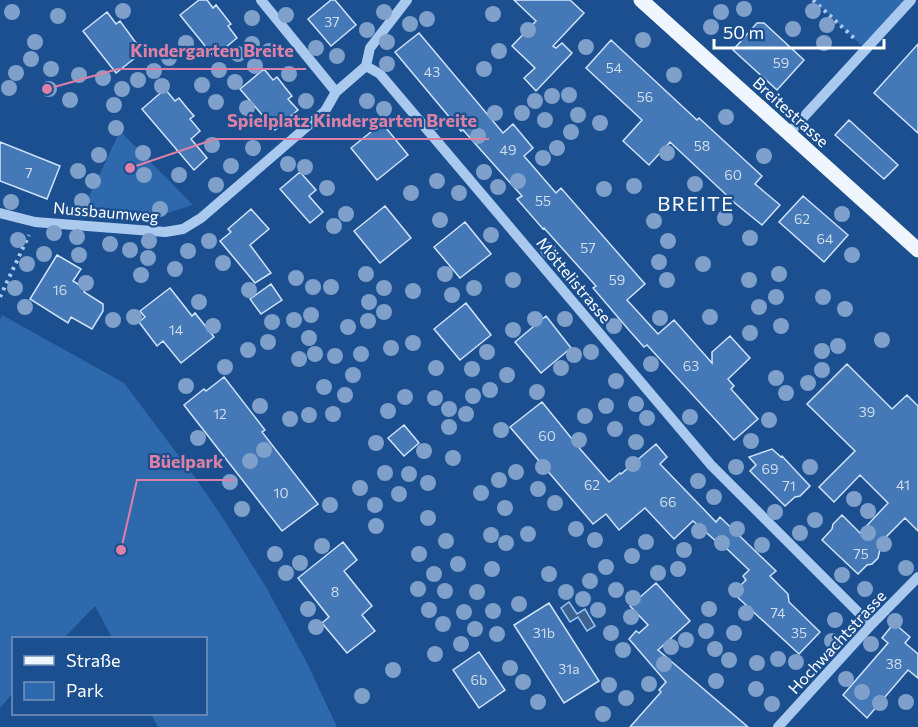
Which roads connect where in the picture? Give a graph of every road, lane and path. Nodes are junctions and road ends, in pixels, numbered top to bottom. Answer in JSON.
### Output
{"nodes":[{"id":1,"x":261,"y":0,"type":"edge"},
{"id":2,"x":407,"y":0,"type":"edge"},
{"id":3,"x":640,"y":0,"type":"edge"},
{"id":4,"x":813,"y":0,"type":"edge"},
{"id":5,"x":911,"y":0,"type":"edge"},
{"id":6,"x":865,"y":49,"type":"junction"},
{"id":7,"x":366,"y":66,"type":"junction"},
{"id":8,"x":336,"y":92,"type":"junction"},
{"id":9,"x":788,"y":134,"type":"junction"},
{"id":10,"x":0,"y":213,"type":"edge"},
{"id":11,"x":35,"y":222,"type":"junction"},
{"id":12,"x":918,"y":250,"type":"edge"},
{"id":13,"x":0,"y":297,"type":"edge"},
{"id":14,"x":918,"y":577,"type":"edge"},
{"id":15,"x":871,"y":625,"type":"junction"},
{"id":16,"x":778,"y":727,"type":"edge"}],
"edges":[{"from":1,"to":8,"type":"street"},
{"from":2,"to":7,"type":"street"},
{"from":3,"to":9,"type":"main road","name":"Breitestrasse"},
{"from":4,"to":6,"type":"path"},
{"from":5,"to":6,"type":"street"},
{"from":6,"to":9,"type":"street"},
{"from":7,"to":8,"type":"street"},
{"from":7,"to":15,"type":"street","name":"Möttelistrasse"},
{"from":8,"to":11,"type":"street","name":"Nussbaumweg"},
{"from":9,"to":12,"type":"main road","name":"Breitestrasse"},
{"from":10,"to":11,"type":"street","name":"Nussbaumweg"},
{"from":11,"to":13,"type":"path"},
{"from":14,"to":15,"type":"street","name":"Hochwachtstrasse"},
{"from":15,"to":16,"type":"street","name":"Hochwachtstrasse"}]}
